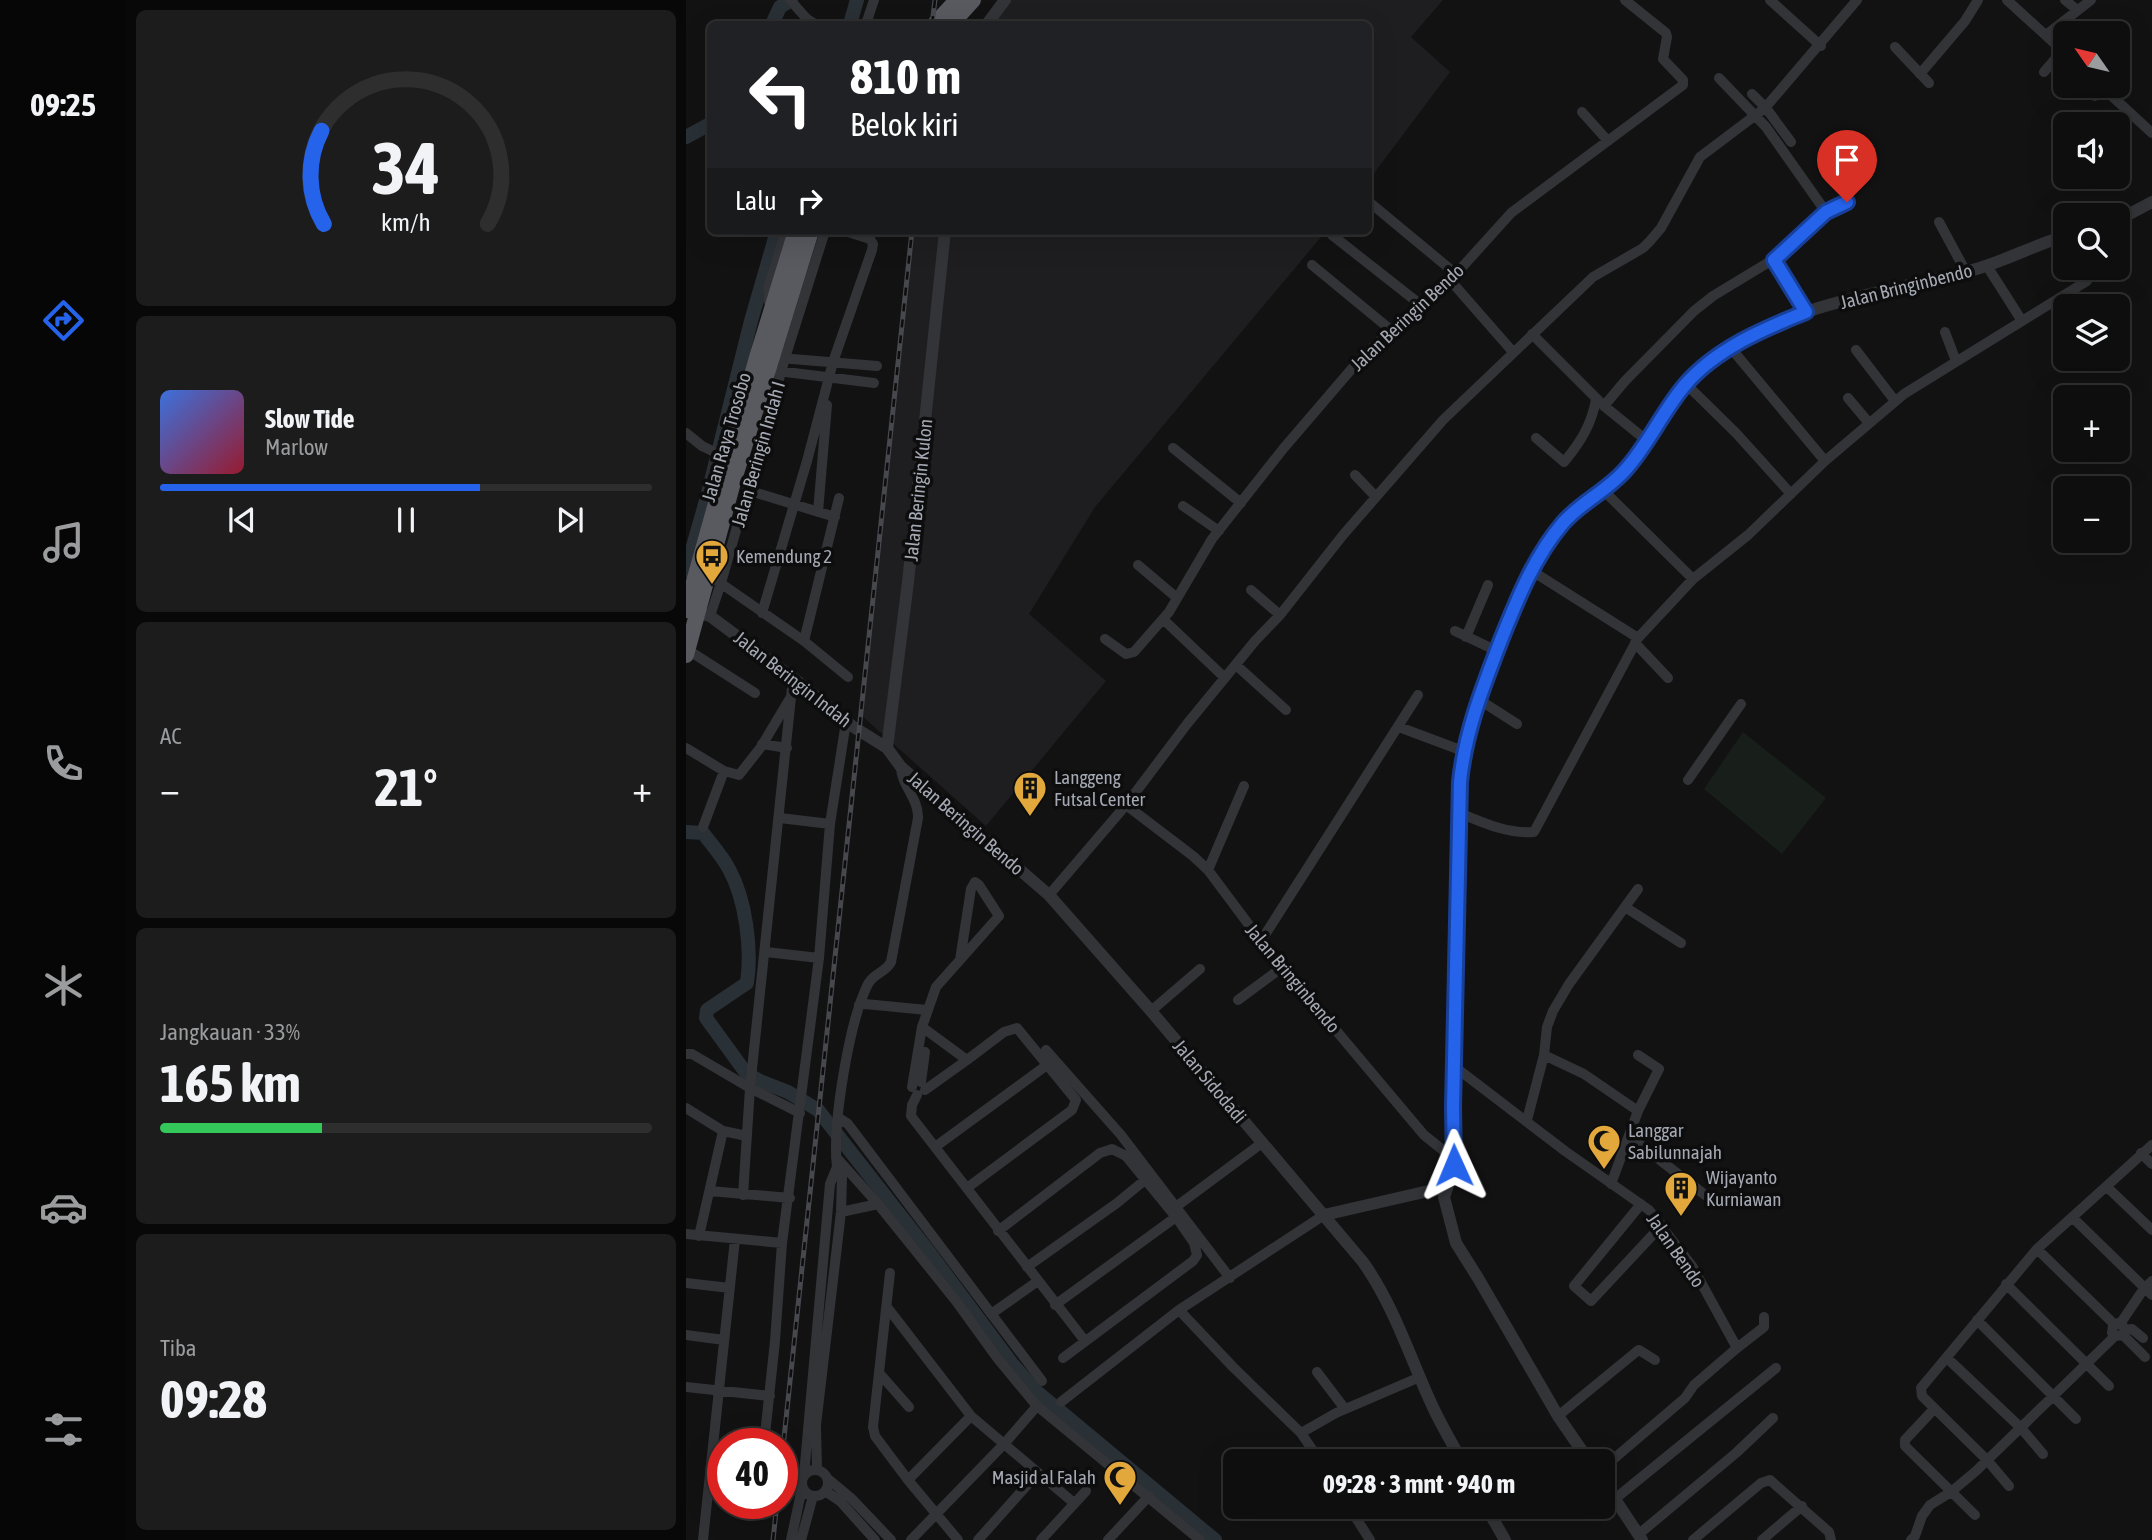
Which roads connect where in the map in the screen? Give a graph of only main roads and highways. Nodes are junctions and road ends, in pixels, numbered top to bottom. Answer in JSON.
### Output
{"nodes":[{"id":1,"x":957,"y":0,"type":"edge"},
{"id":2,"x":974,"y":0,"type":"edge"},
{"id":3,"x":938,"y":21,"type":"edge"},
{"id":4,"x":954,"y":21,"type":"edge"},
{"id":5,"x":795,"y":235,"type":"edge"},
{"id":6,"x":810,"y":235,"type":"edge"},
{"id":7,"x":698,"y":613,"type":"edge"},
{"id":8,"x":687,"y":653,"type":"edge"}],
"edges":[{"from":1,"to":3,"type":"highway"},
{"from":2,"to":4,"type":"highway"},
{"from":5,"to":7,"type":"highway","name":"Jalan Raya Trosobo"},
{"from":6,"to":7,"type":"highway","name":"Jalan Raya Trosobo"},
{"from":7,"to":8,"type":"highway","name":"Jalan Raya Trosobo"}]}
